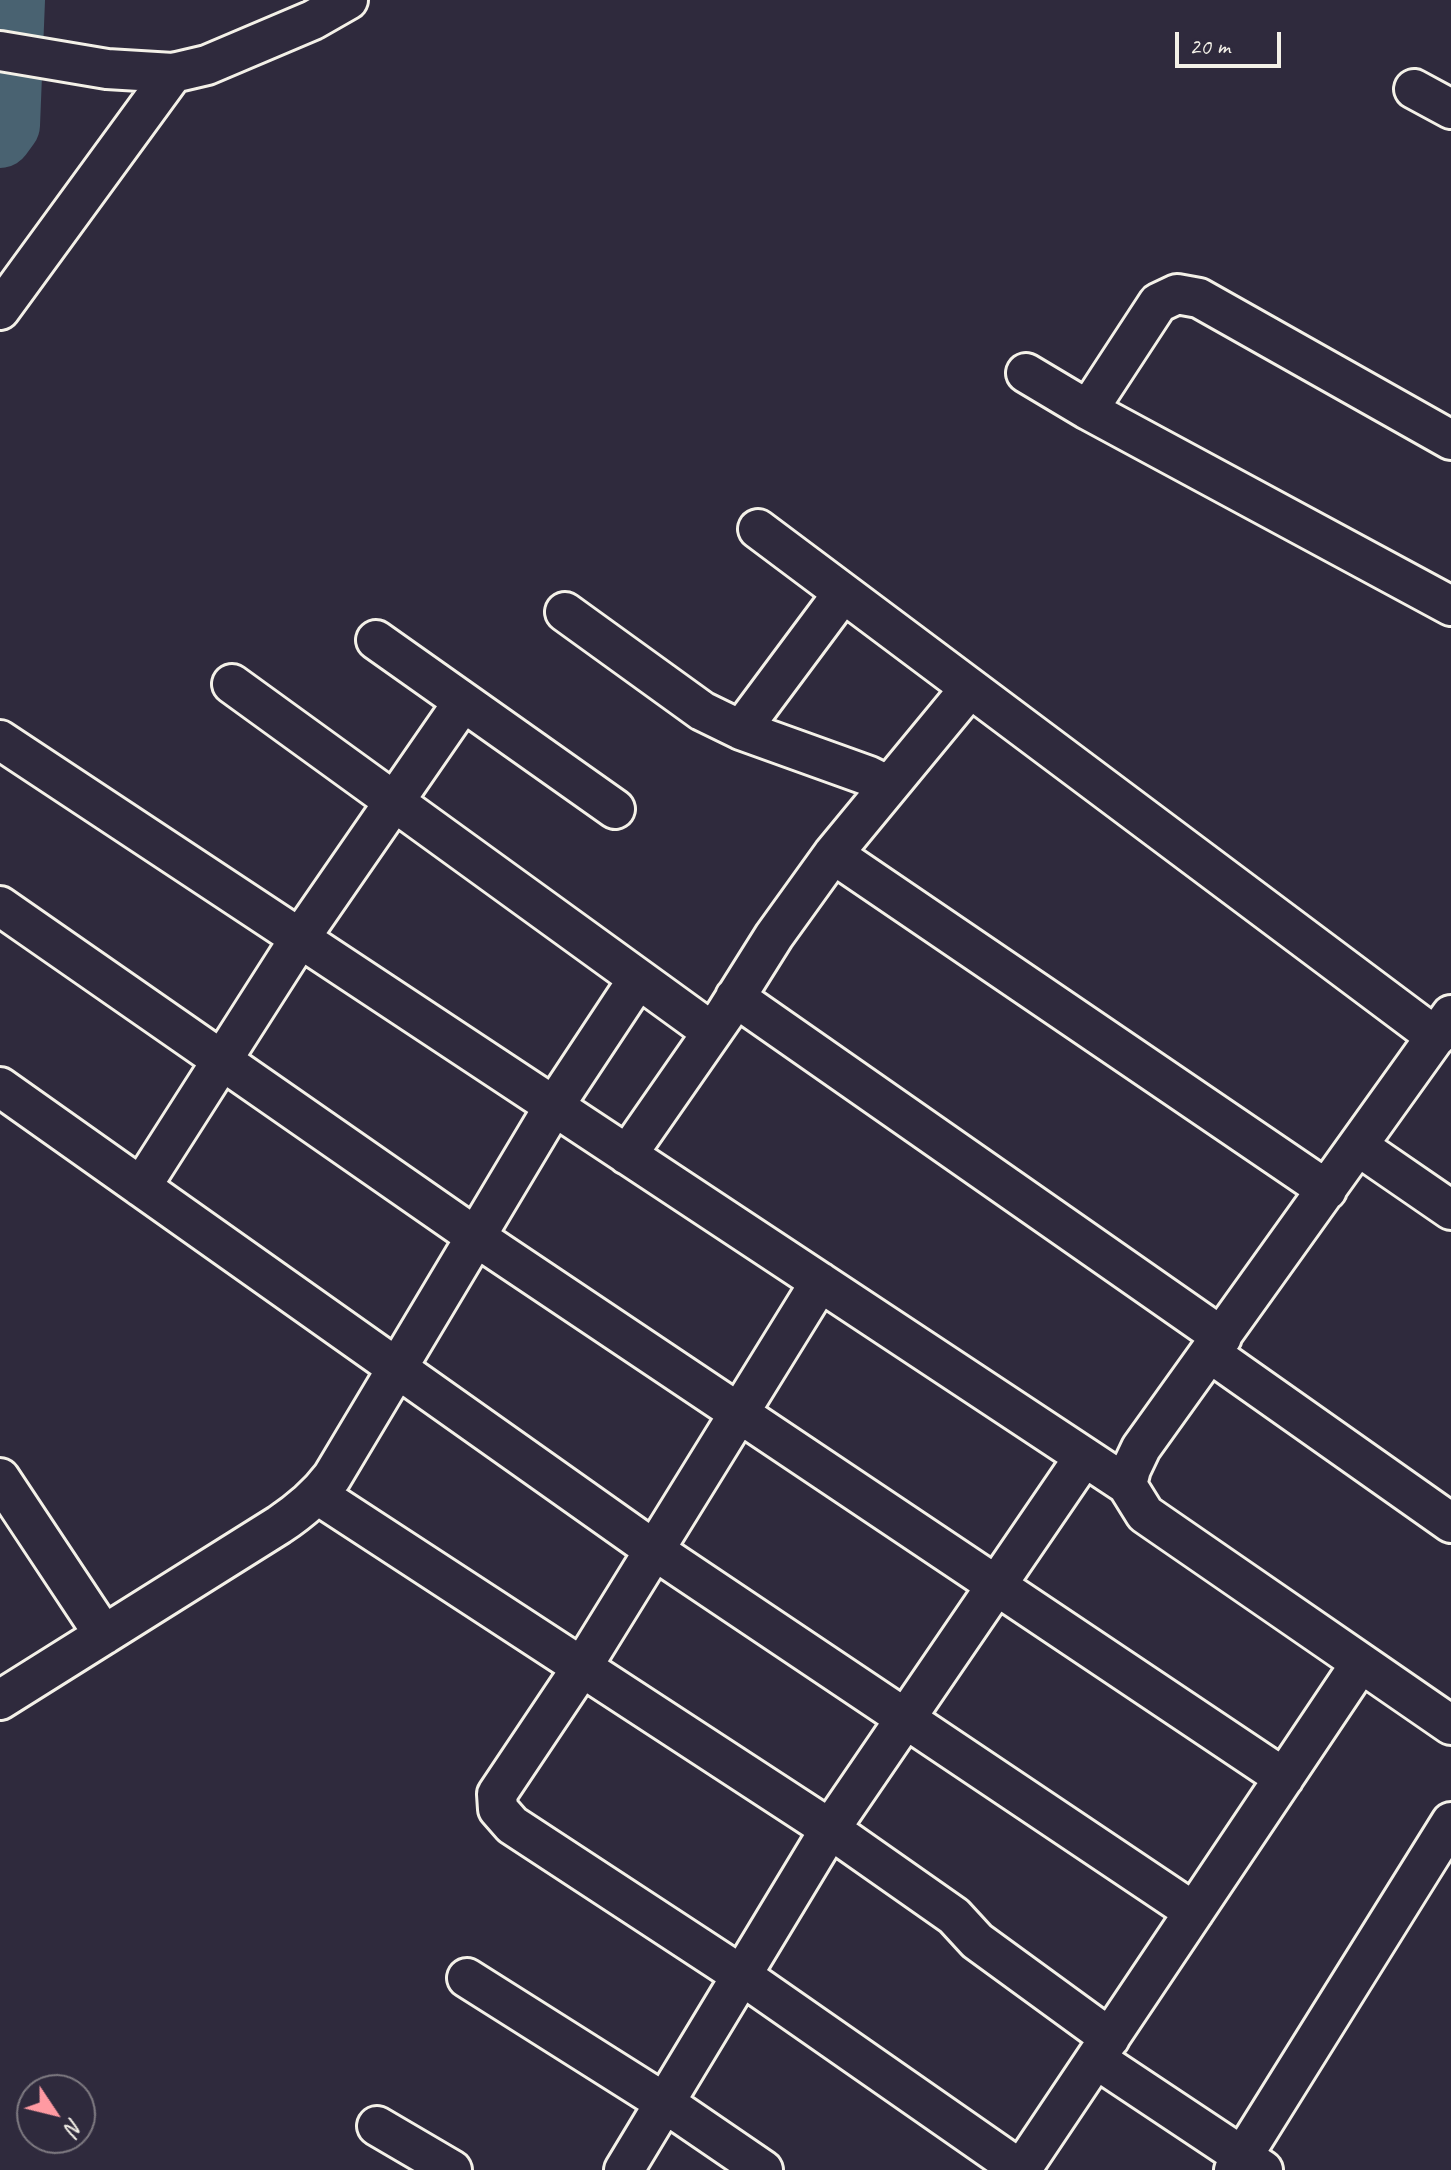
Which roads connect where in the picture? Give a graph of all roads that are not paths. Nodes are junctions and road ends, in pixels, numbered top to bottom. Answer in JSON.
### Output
{"nodes":[{"id":1,"x":348,"y":0,"type":"edge"},
{"id":2,"x":0,"y":51,"type":"edge"},
{"id":3,"x":173,"y":73,"type":"junction"},
{"id":4,"x":1414,"y":89,"type":"dead end"},
{"id":5,"x":1451,"y":109,"type":"edge"},
{"id":6,"x":0,"y":310,"type":"edge"},
{"id":7,"x":1026,"y":373,"type":"dead end"},
{"id":8,"x":1088,"y":410,"type":"junction"},
{"id":9,"x":1451,"y":440,"type":"edge"},
{"id":10,"x":758,"y":529,"type":"dead end"},
{"id":11,"x":843,"y":593,"type":"junction"},
{"id":12,"x":1451,"y":606,"type":"edge"},
{"id":13,"x":565,"y":612,"type":"dead end"},
{"id":14,"x":376,"y":640,"type":"dead end"},
{"id":15,"x":232,"y":684,"type":"dead end"},
{"id":16,"x":970,"y":688,"type":"junction"},
{"id":17,"x":463,"y":702,"type":"junction"},
{"id":18,"x":741,"y":730,"type":"junction"},
{"id":19,"x":0,"y":740,"type":"edge"},
{"id":20,"x":889,"y":786,"type":"junction"},
{"id":21,"x":394,"y":801,"type":"junction"},
{"id":22,"x":615,"y":809,"type":"dead end"},
{"id":23,"x":833,"y":854,"type":"junction"},
{"id":24,"x":0,"y":906,"type":"edge"},
{"id":25,"x":300,"y":938,"type":"junction"},
{"id":26,"x":638,"y":979,"type":"junction"},
{"id":27,"x":735,"y":997,"type":"junction"},
{"id":28,"x":1443,"y":1026,"type":"edge"},
{"id":29,"x":712,"y":1032,"type":"junction"},
{"id":30,"x":221,"y":1061,"type":"junction"},
{"id":31,"x":0,"y":1087,"type":"edge"},
{"id":32,"x":554,"y":1106,"type":"junction"},
{"id":33,"x":1358,"y":1146,"type":"junction"},
{"id":34,"x":627,"y":1155,"type":"junction"},
{"id":35,"x":141,"y":1187,"type":"junction"},
{"id":36,"x":1327,"y":1190,"type":"junction"},
{"id":37,"x":1451,"y":1210,"type":"edge"},
{"id":38,"x":476,"y":1237,"type":"junction"},
{"id":39,"x":820,"y":1282,"type":"junction"},
{"id":40,"x":1216,"y":1345,"type":"junction"},
{"id":41,"x":397,"y":1370,"type":"junction"},
{"id":42,"x":739,"y":1413,"type":"junction"},
{"id":43,"x":1084,"y":1457,"type":"junction"},
{"id":44,"x":0,"y":1478,"type":"edge"},
{"id":45,"x":1127,"y":1485,"type":"junction"},
{"id":46,"x":318,"y":1495,"type":"junction"},
{"id":47,"x":1451,"y":1523,"type":"edge"},
{"id":48,"x":654,"y":1550,"type":"junction"},
{"id":49,"x":996,"y":1585,"type":"junction"},
{"id":50,"x":104,"y":1635,"type":"junction"},
{"id":51,"x":1360,"y":1664,"type":"junction"},
{"id":52,"x":582,"y":1667,"type":"junction"},
{"id":53,"x":0,"y":1700,"type":"edge"},
{"id":54,"x":906,"y":1717,"type":"junction"},
{"id":55,"x":1451,"y":1725,"type":"edge"},
{"id":56,"x":1284,"y":1778,"type":"junction"},
{"id":57,"x":1451,"y":1822,"type":"edge"},
{"id":58,"x":830,"y":1829,"type":"junction"},
{"id":59,"x":1194,"y":1912,"type":"junction"},
{"id":60,"x":741,"y":1975,"type":"junction"},
{"id":61,"x":467,"y":1978,"type":"dead end"},
{"id":62,"x":1103,"y":2048,"type":"junction"},
{"id":63,"x":665,"y":2103,"type":"junction"},
{"id":64,"x":377,"y":2126,"type":"dead end"},
{"id":65,"x":1247,"y":2165,"type":"edge"},
{"id":66,"x":452,"y":2170,"type":"edge"},
{"id":67,"x":624,"y":2170,"type":"edge"},
{"id":68,"x":763,"y":2170,"type":"edge"},
{"id":69,"x":1021,"y":2170,"type":"edge"}],
"edges":[{"from":1,"to":3,"type":"street"},
{"from":2,"to":3,"type":"street"},
{"from":3,"to":6,"type":"street"},
{"from":4,"to":5,"type":"street"},
{"from":7,"to":8,"type":"street"},
{"from":8,"to":9,"type":"street"},
{"from":8,"to":12,"type":"street"},
{"from":10,"to":11,"type":"street"},
{"from":11,"to":16,"type":"street"},
{"from":11,"to":18,"type":"street"},
{"from":13,"to":18,"type":"street"},
{"from":14,"to":17,"type":"street"},
{"from":15,"to":21,"type":"street"},
{"from":16,"to":20,"type":"street"},
{"from":16,"to":28,"type":"street"},
{"from":17,"to":21,"type":"street"},
{"from":17,"to":22,"type":"street"},
{"from":18,"to":20,"type":"street"},
{"from":19,"to":25,"type":"street"},
{"from":20,"to":23,"type":"street"},
{"from":21,"to":25,"type":"street"},
{"from":21,"to":26,"type":"street"},
{"from":23,"to":27,"type":"street"},
{"from":23,"to":36,"type":"street"},
{"from":24,"to":30,"type":"street"},
{"from":25,"to":30,"type":"street"},
{"from":25,"to":32,"type":"street"},
{"from":26,"to":29,"type":"street"},
{"from":26,"to":32,"type":"street"},
{"from":27,"to":29,"type":"street"},
{"from":27,"to":40,"type":"street"},
{"from":28,"to":33,"type":"street"},
{"from":29,"to":34,"type":"street"},
{"from":30,"to":35,"type":"street"},
{"from":30,"to":38,"type":"street"},
{"from":31,"to":35,"type":"street"},
{"from":32,"to":34,"type":"street"},
{"from":32,"to":38,"type":"street"},
{"from":33,"to":36,"type":"street"},
{"from":33,"to":37,"type":"street"},
{"from":34,"to":39,"type":"street"},
{"from":35,"to":41,"type":"street"},
{"from":36,"to":40,"type":"street"},
{"from":38,"to":41,"type":"street"},
{"from":38,"to":42,"type":"street"},
{"from":39,"to":42,"type":"street"},
{"from":39,"to":43,"type":"street"},
{"from":40,"to":45,"type":"street"},
{"from":40,"to":47,"type":"street"},
{"from":41,"to":46,"type":"street"},
{"from":41,"to":48,"type":"street"},
{"from":42,"to":48,"type":"street"},
{"from":42,"to":49,"type":"street"},
{"from":43,"to":45,"type":"street"},
{"from":43,"to":49,"type":"street"},
{"from":44,"to":50,"type":"street"},
{"from":45,"to":51,"type":"street"},
{"from":46,"to":50,"type":"street"},
{"from":46,"to":52,"type":"street"},
{"from":48,"to":52,"type":"street"},
{"from":48,"to":54,"type":"street"},
{"from":49,"to":54,"type":"street"},
{"from":49,"to":56,"type":"street"},
{"from":50,"to":53,"type":"street"},
{"from":51,"to":55,"type":"street"},
{"from":51,"to":56,"type":"street"},
{"from":52,"to":58,"type":"street"},
{"from":52,"to":60,"type":"street"},
{"from":54,"to":58,"type":"street"},
{"from":54,"to":59,"type":"street"},
{"from":56,"to":59,"type":"street"},
{"from":57,"to":65,"type":"street"},
{"from":58,"to":60,"type":"street"},
{"from":58,"to":62,"type":"street"},
{"from":59,"to":62,"type":"street"},
{"from":60,"to":63,"type":"street"},
{"from":60,"to":69,"type":"street"},
{"from":61,"to":63,"type":"street"},
{"from":62,"to":65,"type":"street"},
{"from":62,"to":69,"type":"street"},
{"from":63,"to":67,"type":"street"},
{"from":63,"to":68,"type":"street"},
{"from":64,"to":66,"type":"street"}]}
